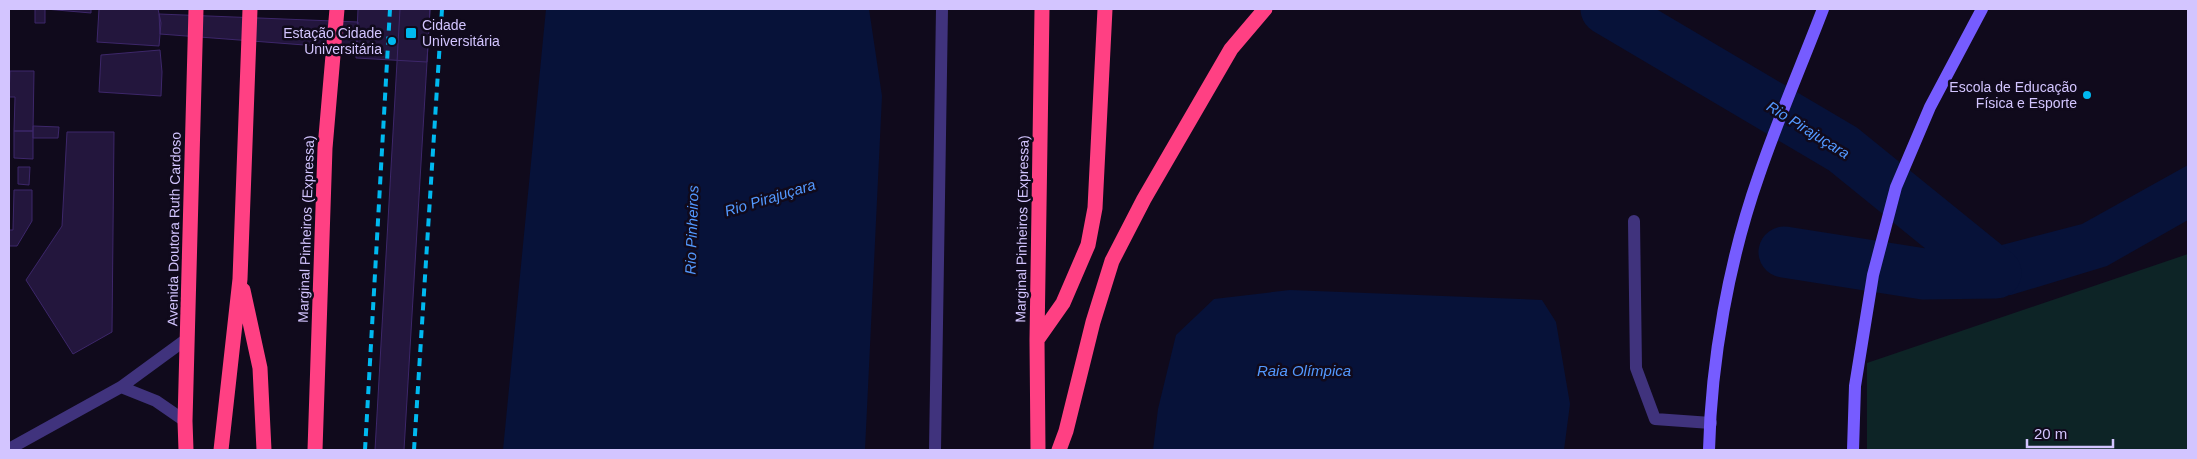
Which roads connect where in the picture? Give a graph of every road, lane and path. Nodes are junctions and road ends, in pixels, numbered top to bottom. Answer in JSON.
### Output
{"nodes":[{"id":1,"x":196,"y":9,"type":"edge"},
{"id":2,"x":250,"y":9,"type":"edge"},
{"id":3,"x":337,"y":9,"type":"edge"},
{"id":4,"x":942,"y":9,"type":"edge"},
{"id":5,"x":1042,"y":9,"type":"edge"},
{"id":6,"x":1105,"y":9,"type":"edge"},
{"id":7,"x":1265,"y":9,"type":"edge"},
{"id":8,"x":1823,"y":9,"type":"edge"},
{"id":9,"x":1982,"y":9,"type":"edge"},
{"id":10,"x":1634,"y":221,"type":"dead end"},
{"id":11,"x":240,"y":279,"type":"junction"},
{"id":12,"x":188,"y":338,"type":"junction"},
{"id":13,"x":1037,"y":340,"type":"junction"},
{"id":14,"x":121,"y":387,"type":"junction"},
{"id":15,"x":185,"y":421,"type":"junction"},
{"id":16,"x":1711,"y":423,"type":"junction"},
{"id":17,"x":9,"y":449,"type":"edge"},
{"id":18,"x":186,"y":450,"type":"edge"},
{"id":19,"x":220,"y":450,"type":"edge"},
{"id":20,"x":264,"y":450,"type":"edge"},
{"id":21,"x":315,"y":450,"type":"edge"},
{"id":22,"x":935,"y":450,"type":"edge"},
{"id":23,"x":1038,"y":450,"type":"edge"},
{"id":24,"x":1059,"y":450,"type":"edge"},
{"id":25,"x":1709,"y":450,"type":"edge"},
{"id":26,"x":1853,"y":450,"type":"edge"}],
"edges":[{"from":1,"to":12,"type":"highway","name":"Avenida Doutora Ruth Cardoso"},
{"from":2,"to":11,"type":"highway"},
{"from":3,"to":21,"type":"highway","name":"Marginal Pinheiros (Expressa)"},
{"from":4,"to":22,"type":"street"},
{"from":5,"to":13,"type":"highway","name":"Marginal Pinheiros (Expressa)"},
{"from":6,"to":13,"type":"highway"},
{"from":7,"to":24,"type":"highway"},
{"from":8,"to":16,"type":"street"},
{"from":9,"to":26,"type":"street"},
{"from":10,"to":16,"type":"street"},
{"from":11,"to":19,"type":"highway"},
{"from":11,"to":20,"type":"highway"},
{"from":12,"to":14,"type":"street"},
{"from":12,"to":15,"type":"highway","name":"Avenida Doutora Ruth Cardoso"},
{"from":13,"to":23,"type":"highway","name":"Marginal Pinheiros (Expressa)"},
{"from":14,"to":15,"type":"street"},
{"from":14,"to":17,"type":"street"},
{"from":15,"to":18,"type":"highway","name":"Avenida Doutora Ruth Cardoso"},
{"from":16,"to":25,"type":"street"}]}
